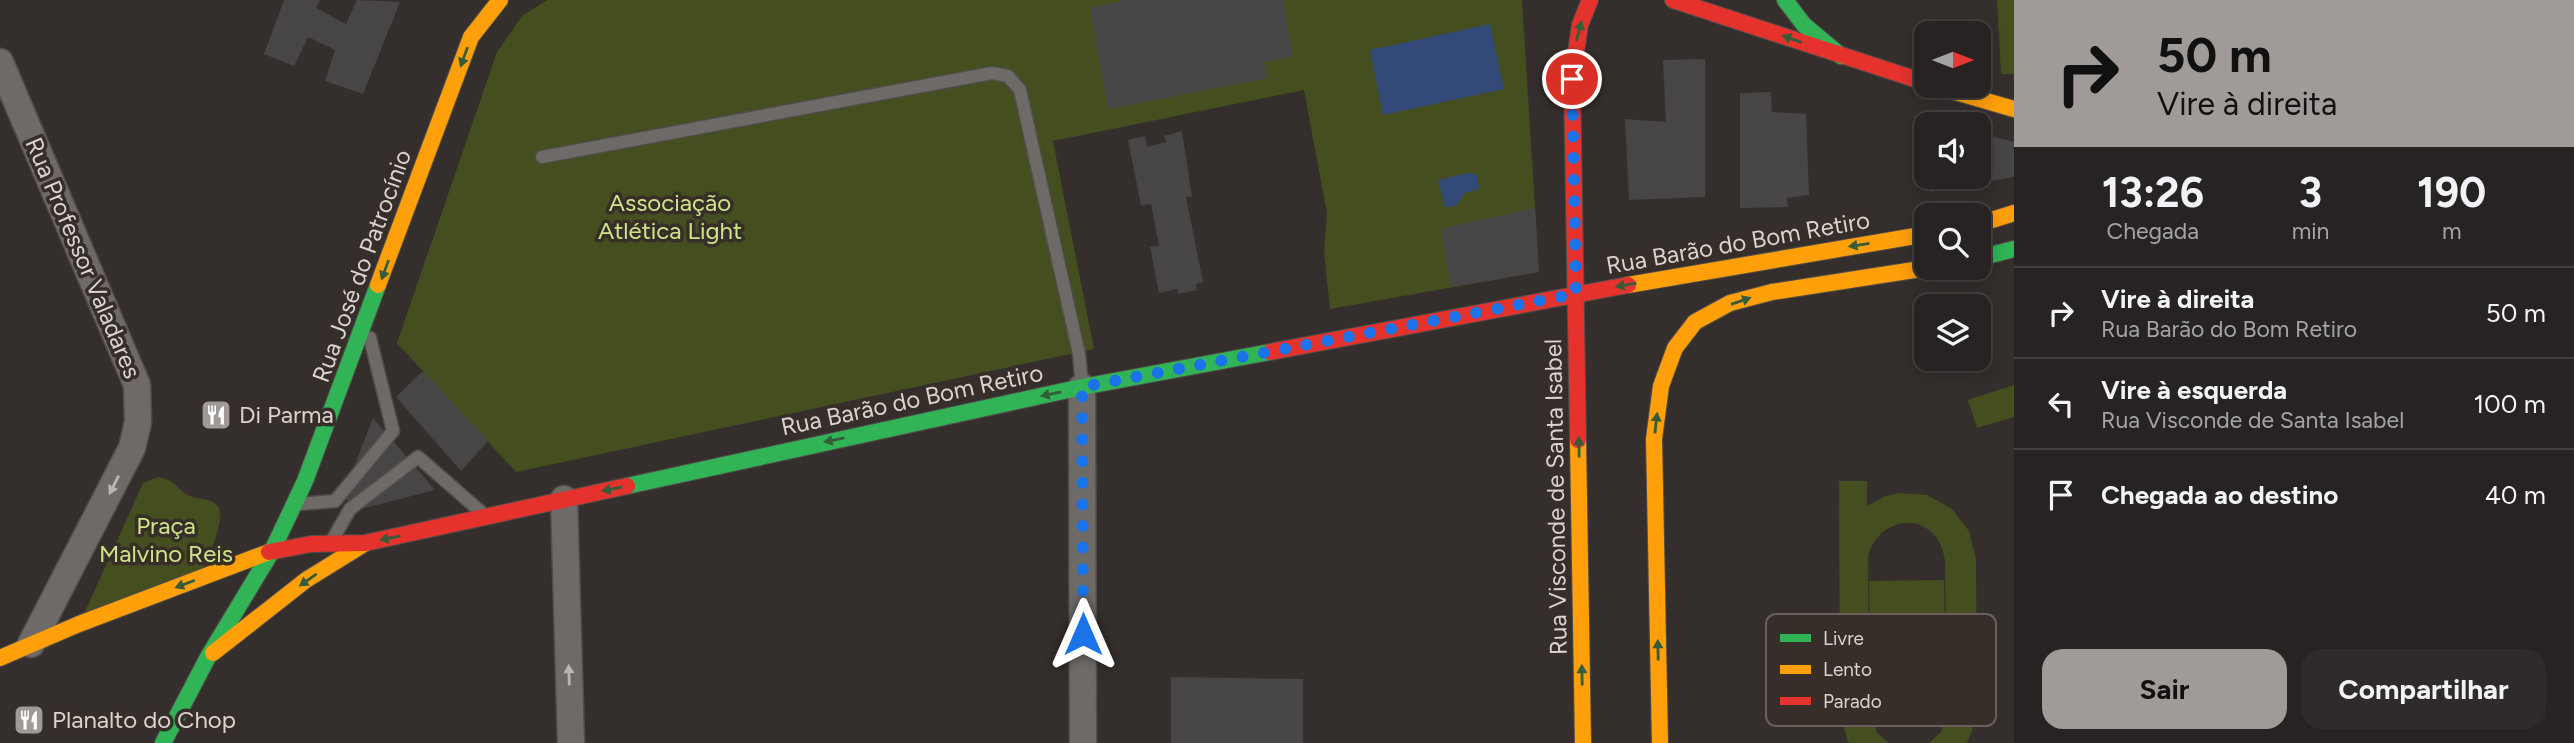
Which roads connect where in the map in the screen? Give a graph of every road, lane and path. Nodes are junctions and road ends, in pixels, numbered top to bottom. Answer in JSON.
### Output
{"nodes":[{"id":1,"x":500,"y":0,"type":"edge"},
{"id":2,"x":1590,"y":0,"type":"edge"},
{"id":3,"x":1673,"y":0,"type":"edge"},
{"id":4,"x":1785,"y":0,"type":"edge"},
{"id":5,"x":1841,"y":56,"type":"junction"},
{"id":6,"x":0,"y":62,"type":"edge"},
{"id":7,"x":1914,"y":79,"type":"edge"},
{"id":8,"x":1976,"y":98,"type":"edge"},
{"id":9,"x":2014,"y":109,"type":"edge"},
{"id":10,"x":542,"y":157,"type":"dead end"},
{"id":11,"x":2014,"y":213,"type":"edge"},
{"id":12,"x":1991,"y":221,"type":"edge"},
{"id":13,"x":1914,"y":236,"type":"edge"},
{"id":14,"x":2014,"y":249,"type":"edge"},
{"id":15,"x":1991,"y":255,"type":"edge"},
{"id":16,"x":1914,"y":270,"type":"edge"},
{"id":17,"x":1576,"y":294,"type":"junction"},
{"id":18,"x":366,"y":321,"type":"junction"},
{"id":19,"x":1082,"y":387,"type":"junction"},
{"id":20,"x":564,"y":499,"type":"junction"},
{"id":21,"x":294,"y":505,"type":"junction"},
{"id":22,"x":487,"y":517,"type":"junction"},
{"id":23,"x":365,"y":543,"type":"junction"},
{"id":24,"x":330,"y":544,"type":"junction"},
{"id":25,"x":272,"y":551,"type":"junction"},
{"id":26,"x":31,"y":644,"type":"junction"},
{"id":27,"x":208,"y":657,"type":"junction"},
{"id":28,"x":0,"y":658,"type":"edge"},
{"id":29,"x":163,"y":743,"type":"edge"},
{"id":30,"x":571,"y":743,"type":"edge"},
{"id":31,"x":1083,"y":743,"type":"edge"},
{"id":32,"x":1583,"y":743,"type":"edge"},
{"id":33,"x":1660,"y":743,"type":"edge"}],
"edges":[{"from":1,"to":18,"type":"main road","name":"Rua José do Patrocínio","one_way":true},
{"from":17,"to":2,"type":"main road","name":"Rua Visconde de Santa Isabel","one_way":true},
{"from":5,"to":3,"type":"main road","one_way":true},
{"from":4,"to":5,"type":"main road"},
{"from":5,"to":7,"type":"main road"},
{"from":6,"to":26,"type":"street","name":"Rua Professor Valadares","one_way":true},
{"from":8,"to":9,"type":"main road"},
{"from":10,"to":19,"type":"lane"},
{"from":11,"to":12,"type":"main road"},
{"from":13,"to":17,"type":"main road","name":"Rua Barão do Bom Retiro","one_way":true},
{"from":14,"to":15,"type":"main road"},
{"from":33,"to":16,"type":"main road","one_way":true},
{"from":17,"to":19,"type":"main road","name":"Rua Barão do Bom Retiro"},
{"from":32,"to":17,"type":"main road","name":"Rua Visconde de Santa Isabel","one_way":true},
{"from":18,"to":21,"type":"main road","name":"Rua José do Patrocínio"},
{"from":18,"to":21,"type":"lane"},
{"from":19,"to":20,"type":"main road","name":"Rua Barão do Bom Retiro","one_way":true},
{"from":19,"to":31,"type":"street"},
{"from":20,"to":22,"type":"main road","name":"Rua Barão do Bom Retiro"},
{"from":30,"to":20,"type":"street","one_way":true},
{"from":21,"to":25,"type":"main road","name":"Rua José do Patrocínio"},
{"from":22,"to":23,"type":"main road","name":"Rua Barão do Bom Retiro","one_way":true},
{"from":22,"to":24,"type":"lane"},
{"from":23,"to":24,"type":"main road","name":"Rua Barão do Bom Retiro"},
{"from":23,"to":27,"type":"main road","name":"Rua Barão do Bom Retiro","one_way":true},
{"from":24,"to":25,"type":"main road","name":"Rua Barão do Bom Retiro"},
{"from":25,"to":26,"type":"main road","one_way":true},
{"from":25,"to":27,"type":"main road","name":"Rua Barão do Bom Retiro"},
{"from":26,"to":28,"type":"main road"},
{"from":27,"to":29,"type":"main road","name":"Rua Barão do Bom Retiro"}]}
